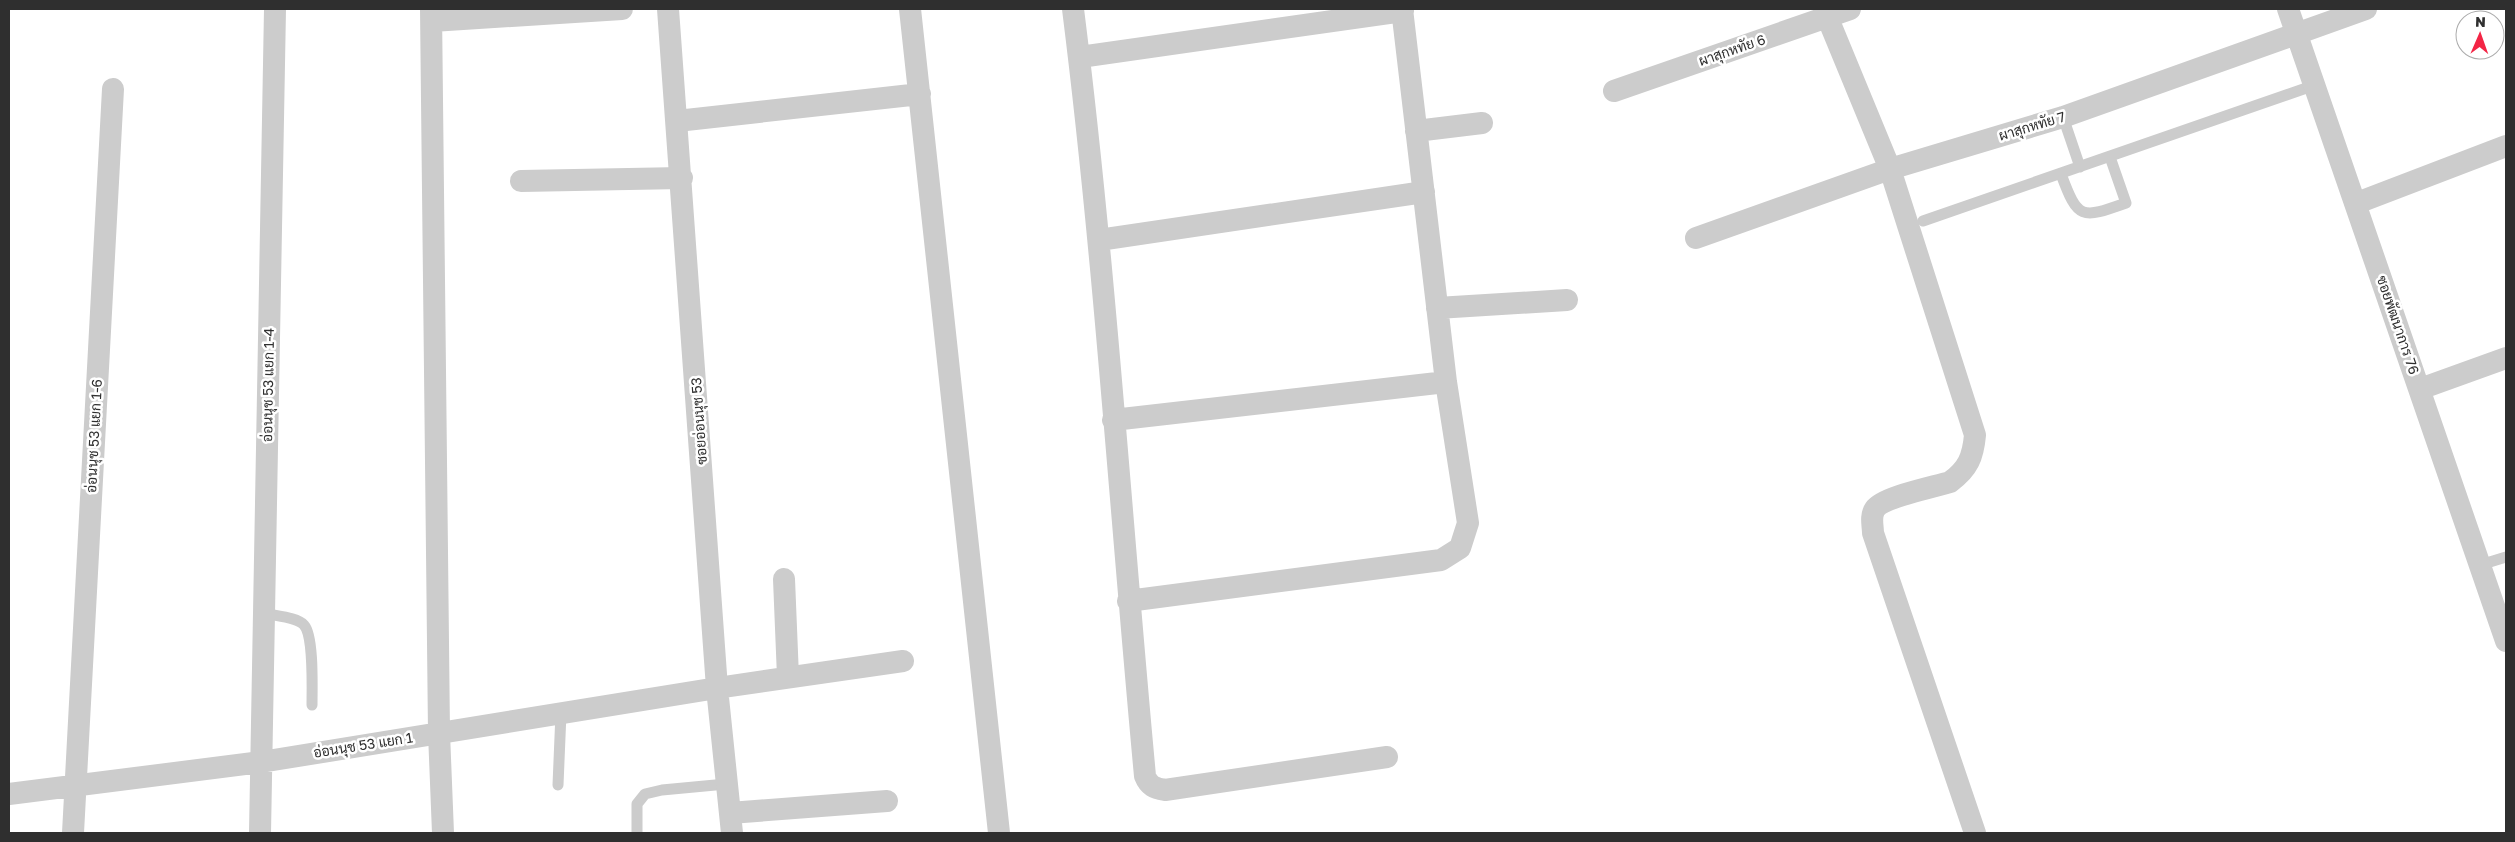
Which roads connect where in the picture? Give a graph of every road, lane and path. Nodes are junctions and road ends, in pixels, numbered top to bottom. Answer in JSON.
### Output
{"nodes":[{"id":1,"x":275,"y":9,"type":"edge"},
{"id":2,"x":622,"y":9,"type":"edge"},
{"id":3,"x":668,"y":9,"type":"edge"},
{"id":4,"x":910,"y":9,"type":"edge"},
{"id":5,"x":1073,"y":9,"type":"edge"},
{"id":6,"x":1850,"y":9,"type":"edge"},
{"id":7,"x":2288,"y":9,"type":"edge"},
{"id":8,"x":2366,"y":9,"type":"edge"},
{"id":9,"x":1403,"y":10,"type":"edge"},
{"id":10,"x":1826,"y":13,"type":"edge"},
{"id":11,"x":431,"y":15,"type":"edge"},
{"id":12,"x":2296,"y":33,"type":"junction"},
{"id":13,"x":1080,"y":57,"type":"junction"},
{"id":14,"x":2315,"y":85,"type":"junction"},
{"id":15,"x":113,"y":89,"type":"dead end"},
{"id":16,"x":1614,"y":91,"type":"dead end"},
{"id":17,"x":920,"y":94,"type":"junction"},
{"id":18,"x":2064,"y":117,"type":"junction"},
{"id":19,"x":677,"y":121,"type":"junction"},
{"id":20,"x":1482,"y":122,"type":"dead end"},
{"id":21,"x":1416,"y":131,"type":"junction"},
{"id":22,"x":2506,"y":146,"type":"edge"},
{"id":23,"x":2110,"y":156,"type":"junction"},
{"id":24,"x":2080,"y":167,"type":"junction"},
{"id":25,"x":1890,"y":169,"type":"junction"},
{"id":26,"x":2061,"y":174,"type":"junction"},
{"id":27,"x":682,"y":178,"type":"junction"},
{"id":28,"x":521,"y":182,"type":"dead end"},
{"id":29,"x":1424,"y":192,"type":"junction"},
{"id":30,"x":2357,"y":204,"type":"junction"},
{"id":31,"x":1924,"y":222,"type":"dead end"},
{"id":32,"x":1696,"y":238,"type":"dead end"},
{"id":33,"x":1100,"y":240,"type":"junction"},
{"id":34,"x":1567,"y":300,"type":"dead end"},
{"id":35,"x":1437,"y":308,"type":"junction"},
{"id":36,"x":2506,"y":358,"type":"edge"},
{"id":37,"x":1446,"y":382,"type":"junction"},
{"id":38,"x":2420,"y":389,"type":"junction"},
{"id":39,"x":1113,"y":420,"type":"junction"},
{"id":40,"x":2506,"y":557,"type":"edge"},
{"id":41,"x":2480,"y":565,"type":"junction"},
{"id":42,"x":784,"y":579,"type":"dead end"},
{"id":43,"x":1128,"y":601,"type":"junction"},
{"id":44,"x":264,"y":613,"type":"junction"},
{"id":45,"x":2506,"y":641,"type":"edge"},
{"id":46,"x":903,"y":661,"type":"dead end"},
{"id":47,"x":788,"y":677,"type":"junction"},
{"id":48,"x":717,"y":688,"type":"junction"},
{"id":49,"x":312,"y":705,"type":"dead end"},
{"id":50,"x":561,"y":713,"type":"junction"},
{"id":51,"x":439,"y":733,"type":"junction"},
{"id":52,"x":1387,"y":757,"type":"dead end"},
{"id":53,"x":261,"y":762,"type":"junction"},
{"id":54,"x":75,"y":784,"type":"junction"},
{"id":55,"x":726,"y":784,"type":"junction"},
{"id":56,"x":558,"y":785,"type":"dead end"},
{"id":57,"x":9,"y":794,"type":"edge"},
{"id":58,"x":887,"y":801,"type":"dead end"},
{"id":59,"x":731,"y":823,"type":"edge"},
{"id":60,"x":73,"y":833,"type":"edge"},
{"id":61,"x":260,"y":833,"type":"edge"},
{"id":62,"x":443,"y":833,"type":"edge"},
{"id":63,"x":637,"y":833,"type":"edge"},
{"id":64,"x":999,"y":833,"type":"edge"},
{"id":65,"x":1975,"y":833,"type":"edge"}],
"edges":[{"from":1,"to":44,"type":"street","name":"อ่อนนุช 53 แยก 1-4"},
{"from":2,"to":11,"type":"street"},
{"from":3,"to":19,"type":"street","name":"ซอยอ่อนนุช 53"},
{"from":4,"to":17,"type":"street"},
{"from":5,"to":13,"type":"street"},
{"from":6,"to":10,"type":"street","name":"ผาสุกหทัย 6"},
{"from":7,"to":12,"type":"street","name":"ซอยพัฒนาการ 76"},
{"from":8,"to":12,"type":"street","name":"ผาสุกหทัย 7"},
{"from":9,"to":13,"type":"street"},
{"from":9,"to":21,"type":"street"},
{"from":10,"to":16,"type":"street","name":"ผาสุกหทัย 6"},
{"from":10,"to":25,"type":"street"},
{"from":11,"to":51,"type":"street"},
{"from":12,"to":14,"type":"street","name":"ซอยพัฒนาการ 76"},
{"from":12,"to":18,"type":"street","name":"ผาสุกหทัย 7"},
{"from":13,"to":33,"type":"street"},
{"from":14,"to":23,"type":"lane"},
{"from":14,"to":30,"type":"street","name":"ซอยพัฒนาการ 76"},
{"from":15,"to":54,"type":"street","name":"อ่อนนุช 53 แยก 1-6"},
{"from":17,"to":19,"type":"street"},
{"from":17,"to":64,"type":"street"},
{"from":18,"to":24,"type":"lane"},
{"from":18,"to":25,"type":"street","name":"ผาสุกหทัย 7"},
{"from":19,"to":27,"type":"street","name":"ซอยอ่อนนุช 53"},
{"from":20,"to":21,"type":"street"},
{"from":21,"to":29,"type":"street"},
{"from":22,"to":30,"type":"street"},
{"from":23,"to":24,"type":"lane"},
{"from":23,"to":26,"type":"lane"},
{"from":24,"to":26,"type":"lane"},
{"from":25,"to":32,"type":"street","name":"ผาสุกหทัย 7"},
{"from":25,"to":65,"type":"street"},
{"from":26,"to":31,"type":"lane"},
{"from":27,"to":28,"type":"street"},
{"from":27,"to":48,"type":"street","name":"ซอยอ่อนนุช 53"},
{"from":29,"to":33,"type":"street"},
{"from":29,"to":35,"type":"street"},
{"from":30,"to":38,"type":"street","name":"ซอยพัฒนาการ 76"},
{"from":33,"to":39,"type":"street"},
{"from":34,"to":35,"type":"street"},
{"from":35,"to":37,"type":"street"},
{"from":36,"to":38,"type":"street"},
{"from":37,"to":39,"type":"street"},
{"from":37,"to":43,"type":"street"},
{"from":38,"to":41,"type":"street","name":"ซอยพัฒนาการ 76"},
{"from":39,"to":43,"type":"street"},
{"from":40,"to":41,"type":"lane"},
{"from":41,"to":45,"type":"street","name":"ซอยพัฒนาการ 76"},
{"from":42,"to":47,"type":"street"},
{"from":43,"to":52,"type":"street"},
{"from":44,"to":49,"type":"lane"},
{"from":44,"to":53,"type":"street","name":"อ่อนนุช 53 แยก 1-4"},
{"from":46,"to":47,"type":"street","name":"อ่อนนุช 53 แยก 1"},
{"from":47,"to":48,"type":"street","name":"อ่อนนุช 53 แยก 1"},
{"from":48,"to":50,"type":"street","name":"อ่อนนุช 53 แยก 1"},
{"from":48,"to":55,"type":"street","name":"ซอยอ่อนนุช 53"},
{"from":50,"to":51,"type":"street","name":"อ่อนนุช 53 แยก 1"},
{"from":50,"to":56,"type":"lane"},
{"from":51,"to":53,"type":"street","name":"อ่อนนุช 53 แยก 1"},
{"from":51,"to":62,"type":"street"},
{"from":53,"to":54,"type":"street","name":"อ่อนนุช 53 แยก 1"},
{"from":53,"to":61,"type":"street","name":"อ่อนนุช 53 แยก 1-4"},
{"from":54,"to":57,"type":"street","name":"อ่อนนุช 53 แยก 1"},
{"from":54,"to":60,"type":"street","name":"อ่อนนุช 53 แยก 1-6"},
{"from":55,"to":59,"type":"street","name":"ซอยอ่อนนุช 53"},
{"from":55,"to":63,"type":"lane"},
{"from":58,"to":59,"type":"street"}]}
